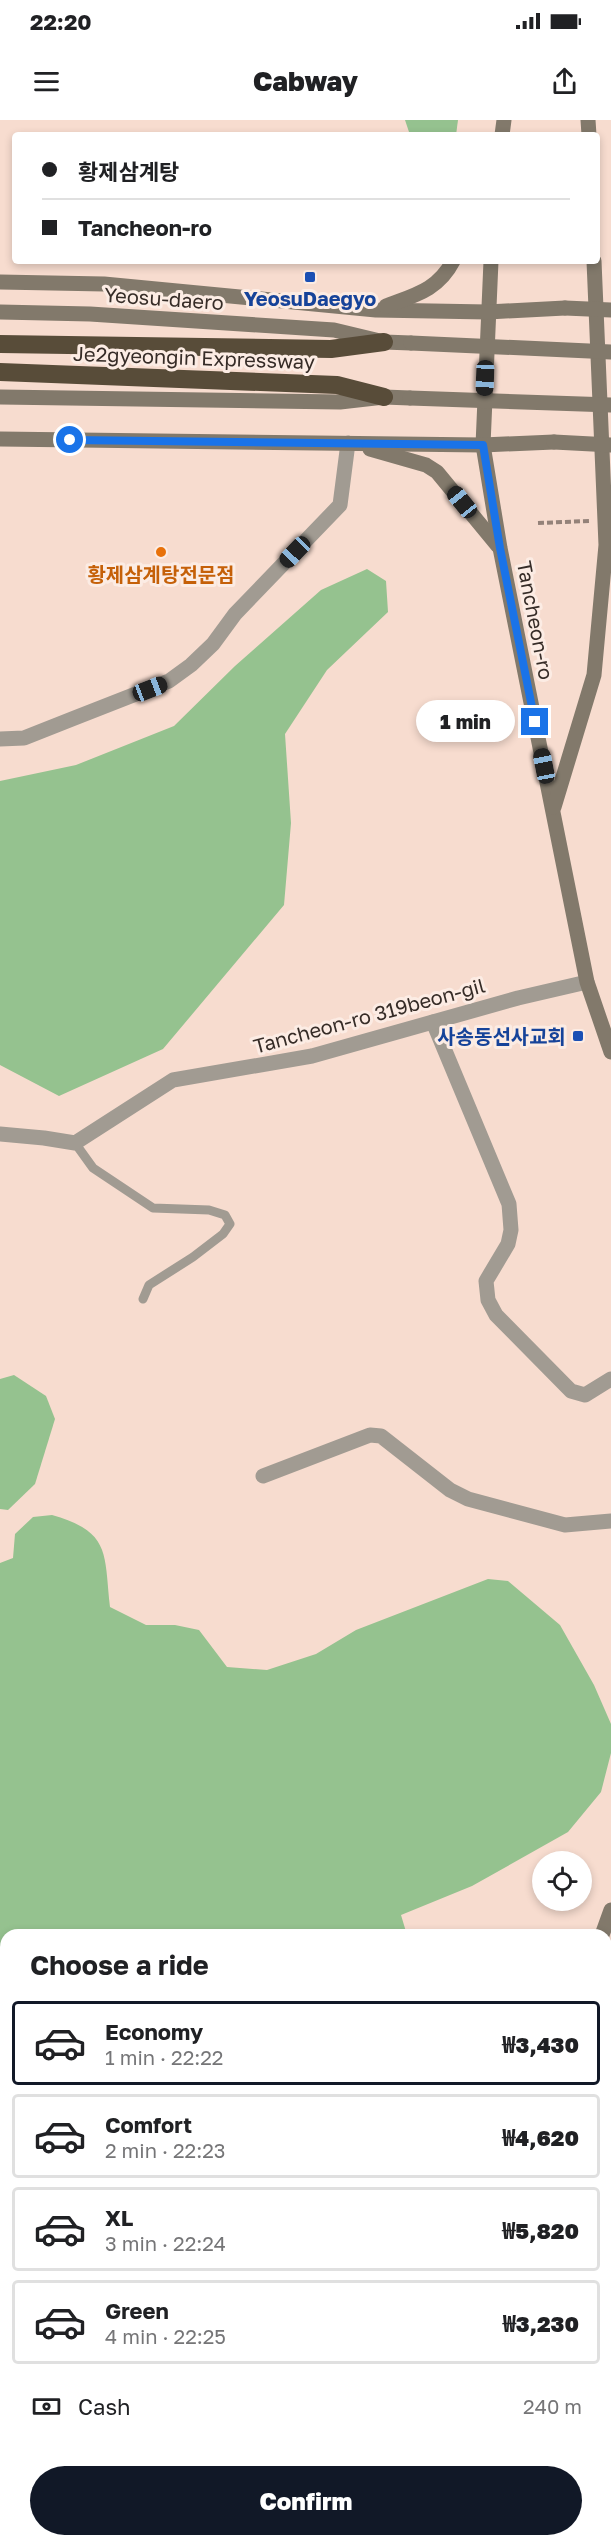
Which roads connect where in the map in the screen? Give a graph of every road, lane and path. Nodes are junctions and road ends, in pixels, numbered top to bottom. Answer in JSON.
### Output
{"nodes":[{"id":1,"x":451,"y":264,"type":"edge"},
{"id":2,"x":491,"y":264,"type":"edge"},
{"id":3,"x":594,"y":264,"type":"edge"},
{"id":4,"x":0,"y":282,"type":"edge"},
{"id":5,"x":376,"y":310,"type":"junction"},
{"id":6,"x":611,"y":310,"type":"edge"},
{"id":7,"x":0,"y":312,"type":"edge"},
{"id":8,"x":488,"y":312,"type":"junction"},
{"id":9,"x":384,"y":342,"type":"junction"},
{"id":10,"x":0,"y":344,"type":"edge"},
{"id":11,"x":611,"y":352,"type":"edge"},
{"id":12,"x":0,"y":372,"type":"edge"},
{"id":13,"x":0,"y":397,"type":"edge"},
{"id":14,"x":384,"y":398,"type":"junction"},
{"id":15,"x":611,"y":405,"type":"edge"},
{"id":16,"x":0,"y":439,"type":"edge"},
{"id":17,"x":348,"y":443,"type":"junction"},
{"id":18,"x":483,"y":445,"type":"junction"},
{"id":19,"x":611,"y":445,"type":"edge"},
{"id":20,"x":593,"y":521,"type":"dead end"},
{"id":21,"x":538,"y":523,"type":"dead end"},
{"id":22,"x":500,"y":548,"type":"junction"},
{"id":23,"x":0,"y":738,"type":"edge"},
{"id":24,"x":553,"y":810,"type":"junction"},
{"id":25,"x":587,"y":982,"type":"junction"},
{"id":26,"x":434,"y":1022,"type":"junction"},
{"id":27,"x":611,"y":1052,"type":"edge"},
{"id":28,"x":0,"y":1134,"type":"edge"},
{"id":29,"x":75,"y":1143,"type":"junction"},
{"id":30,"x":143,"y":1299,"type":"dead end"},
{"id":31,"x":611,"y":1379,"type":"edge"},
{"id":32,"x":262,"y":1476,"type":"dead end"},
{"id":33,"x":611,"y":1521,"type":"edge"},
{"id":34,"x":611,"y":1910,"type":"edge"},
{"id":35,"x":604,"y":1929,"type":"edge"}],
"edges":[{"from":1,"to":5,"type":"main road"},
{"from":2,"to":8,"type":"main road","name":"Tancheon-ro"},
{"from":3,"to":24,"type":"main road"},
{"from":4,"to":5,"type":"main road"},
{"from":5,"to":8,"type":"main road"},
{"from":6,"to":8,"type":"main road","bridge":true},
{"from":7,"to":9,"type":"main road","name":"Yeosu-daero"},
{"from":8,"to":18,"type":"main road","name":"Tancheon-ro"},
{"from":9,"to":10,"type":"highway","name":"Je2gyeongin Expressway"},
{"from":9,"to":11,"type":"main road","name":"Yeosu-daero","bridge":true},
{"from":12,"to":14,"type":"highway","name":"Je2gyeongin Expressway"},
{"from":13,"to":14,"type":"main road"},
{"from":14,"to":15,"type":"main road","bridge":true},
{"from":16,"to":17,"type":"main road"},
{"from":17,"to":18,"type":"main road"},
{"from":17,"to":22,"type":"main road"},
{"from":17,"to":23,"type":"street"},
{"from":18,"to":19,"type":"main road","bridge":true},
{"from":18,"to":22,"type":"main road","name":"Tancheon-ro"},
{"from":20,"to":21,"type":"path"},
{"from":22,"to":24,"type":"main road","name":"Tancheon-ro"},
{"from":24,"to":25,"type":"main road","name":"Tancheon-ro"},
{"from":25,"to":26,"type":"street","name":"Tancheon-ro 319beon-gil"},
{"from":25,"to":27,"type":"main road","name":"Tancheon-ro"},
{"from":26,"to":29,"type":"street","name":"Tancheon-ro 319beon-gil"},
{"from":26,"to":31,"type":"street"},
{"from":28,"to":29,"type":"street"},
{"from":29,"to":30,"type":"lane"},
{"from":32,"to":33,"type":"street"},
{"from":34,"to":35,"type":"main road"}]}
